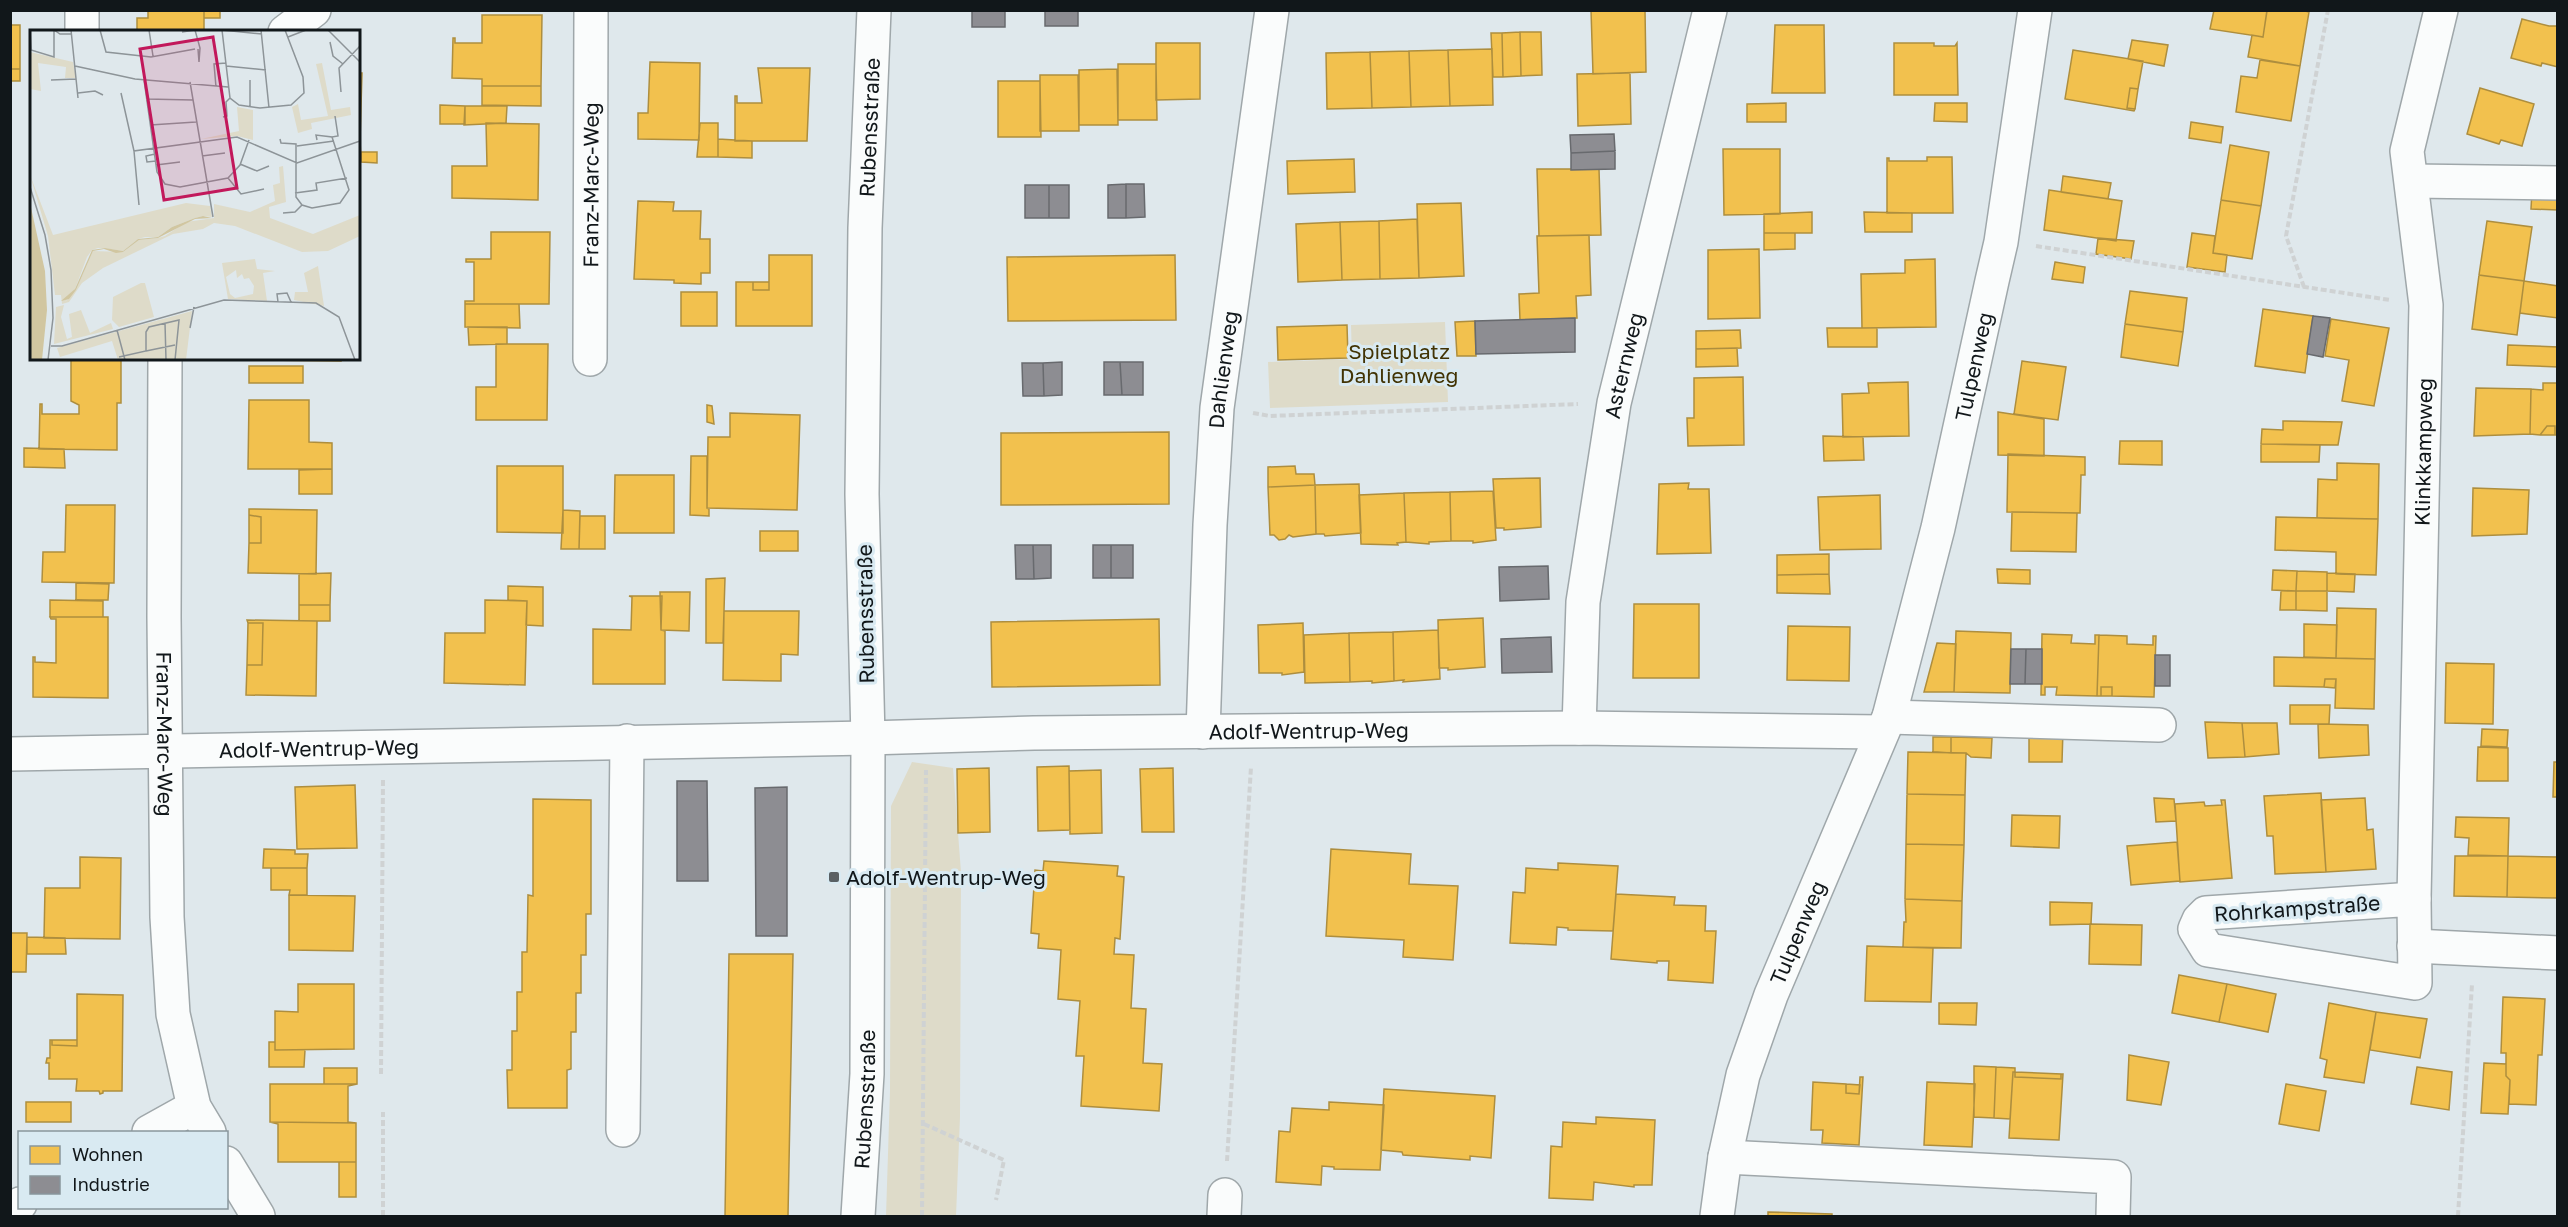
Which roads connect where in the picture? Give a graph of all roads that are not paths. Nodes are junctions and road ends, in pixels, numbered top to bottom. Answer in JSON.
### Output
{"nodes":[{"id":1,"x":82,"y":10,"type":"edge"},
{"id":2,"x":314,"y":10,"type":"edge"},
{"id":3,"x":591,"y":10,"type":"edge"},
{"id":4,"x":874,"y":10,"type":"edge"},
{"id":5,"x":1272,"y":10,"type":"edge"},
{"id":6,"x":1710,"y":10,"type":"edge"},
{"id":7,"x":2034,"y":10,"type":"edge"},
{"id":8,"x":2441,"y":10,"type":"edge"},
{"id":9,"x":82,"y":30,"type":"edge"},
{"id":10,"x":288,"y":30,"type":"edge"},
{"id":11,"x":2412,"y":180,"type":"junction"},
{"id":12,"x":2558,"y":183,"type":"edge"},
{"id":13,"x":590,"y":359,"type":"dead end"},
{"id":14,"x":165,"y":360,"type":"edge"},
{"id":15,"x":1886,"y":724,"type":"junction"},
{"id":16,"x":2159,"y":725,"type":"dead end"},
{"id":17,"x":1579,"y":728,"type":"junction"},
{"id":18,"x":1203,"y":732,"type":"junction"},
{"id":19,"x":868,"y":738,"type":"junction"},
{"id":20,"x":627,"y":741,"type":"junction"},
{"id":21,"x":166,"y":751,"type":"junction"},
{"id":22,"x":10,"y":754,"type":"edge"},
{"id":23,"x":2414,"y":899,"type":"junction"},
{"id":24,"x":2414,"y":946,"type":"junction"},
{"id":25,"x":2558,"y":953,"type":"edge"},
{"id":26,"x":201,"y":1120,"type":"edge"},
{"id":27,"x":623,"y":1130,"type":"dead end"},
{"id":28,"x":153,"y":1131,"type":"edge"},
{"id":29,"x":1725,"y":1157,"type":"junction"},
{"id":30,"x":228,"y":1166,"type":"edge"},
{"id":31,"x":258,"y":1216,"type":"edge"},
{"id":32,"x":858,"y":1216,"type":"edge"},
{"id":33,"x":1717,"y":1216,"type":"edge"},
{"id":34,"x":2113,"y":1216,"type":"edge"}],
"edges":[{"from":1,"to":9,"type":"street"},
{"from":2,"to":10,"type":"street"},
{"from":3,"to":13,"type":"street","name":"Franz-Marc-Weg"},
{"from":4,"to":19,"type":"street","name":"Rubensstraße"},
{"from":5,"to":18,"type":"street","name":"Dahlienweg"},
{"from":6,"to":17,"type":"street","name":"Asternweg"},
{"from":7,"to":15,"type":"street","name":"Tulpenweg"},
{"from":8,"to":11,"type":"street","name":"Klinkkampweg"},
{"from":11,"to":12,"type":"street"},
{"from":11,"to":23,"type":"street","name":"Klinkkampweg"},
{"from":14,"to":21,"type":"street","name":"Franz-Marc-Weg"},
{"from":15,"to":16,"type":"street"},
{"from":15,"to":17,"type":"street","name":"Adolf-Wentrup-Weg"},
{"from":15,"to":29,"type":"street","name":"Tulpenweg"},
{"from":17,"to":18,"type":"street","name":"Adolf-Wentrup-Weg"},
{"from":18,"to":19,"type":"street","name":"Adolf-Wentrup-Weg"},
{"from":19,"to":20,"type":"street","name":"Adolf-Wentrup-Weg"},
{"from":19,"to":32,"type":"street","name":"Rubensstraße"},
{"from":20,"to":21,"type":"street","name":"Adolf-Wentrup-Weg"},
{"from":20,"to":27,"type":"street"},
{"from":21,"to":22,"type":"street","name":"Adolf-Wentrup-Weg"},
{"from":21,"to":26,"type":"street","name":"Franz-Marc-Weg"},
{"from":23,"to":24,"type":"street","name":"Rohrkampstraße"},
{"from":23,"to":24,"type":"street","name":"Rohrkampstraße"},
{"from":24,"to":25,"type":"street"},
{"from":26,"to":28,"type":"street","name":"Franz-Marc-Weg"},
{"from":29,"to":33,"type":"street","name":"Tulpenweg"},
{"from":29,"to":34,"type":"street"},
{"from":30,"to":31,"type":"street"}]}
